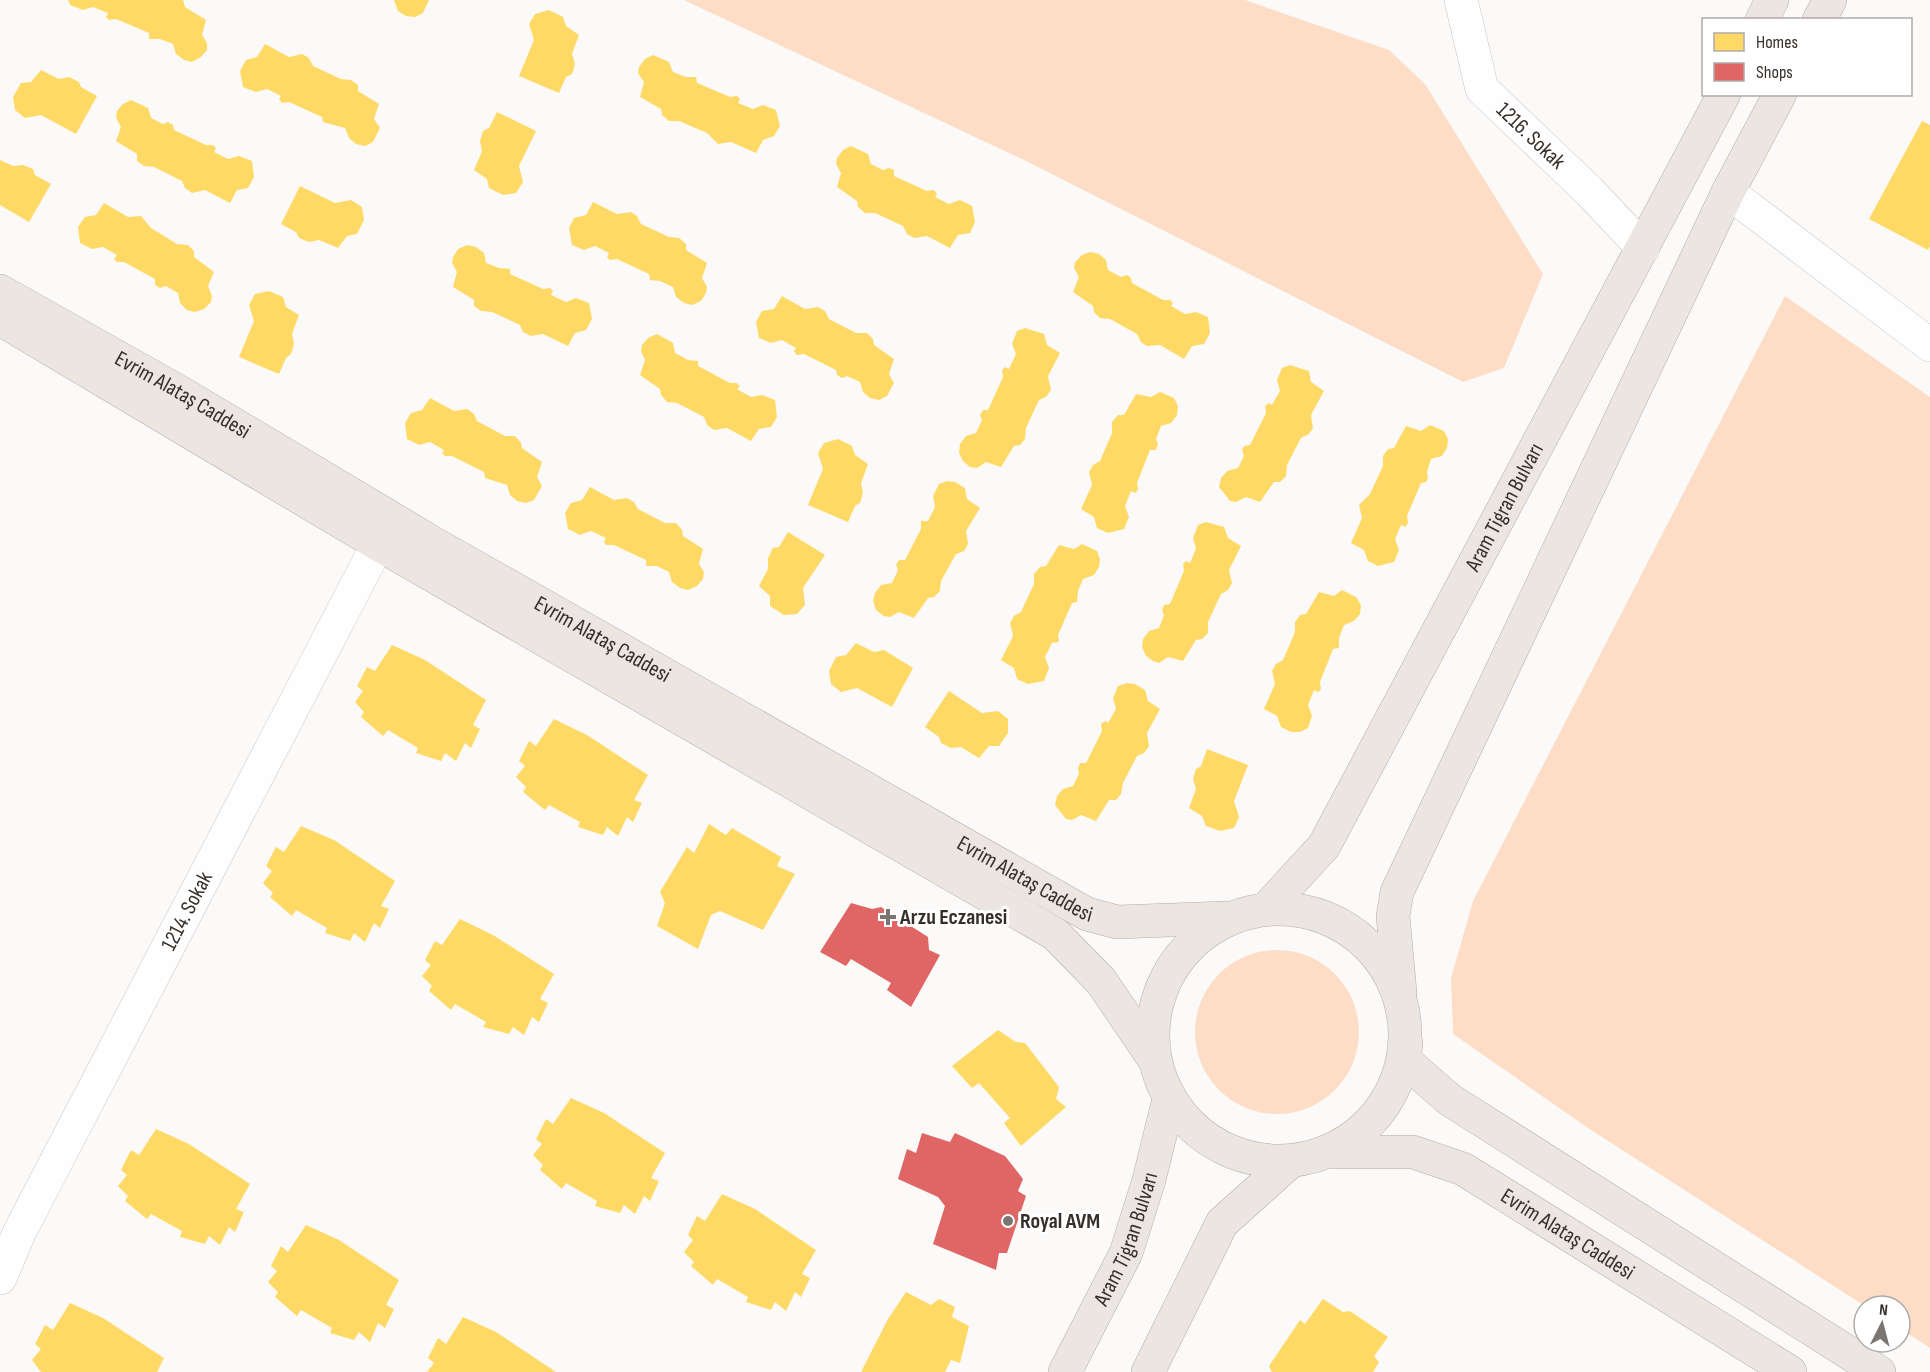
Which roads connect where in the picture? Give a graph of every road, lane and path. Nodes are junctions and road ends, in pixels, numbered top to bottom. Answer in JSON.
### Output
{"nodes":[{"id":1,"x":1461,"y":0,"type":"edge"},
{"id":2,"x":1772,"y":0,"type":"edge"},
{"id":3,"x":1830,"y":0,"type":"edge"},
{"id":4,"x":1763,"y":18,"type":"edge"},
{"id":5,"x":1820,"y":18,"type":"edge"},
{"id":6,"x":1723,"y":96,"type":"edge"},
{"id":7,"x":1778,"y":96,"type":"edge"},
{"id":8,"x":1728,"y":192,"type":"junction"},
{"id":9,"x":1643,"y":248,"type":"junction"},
{"id":10,"x":0,"y":291,"type":"edge"},
{"id":11,"x":0,"y":319,"type":"edge"},
{"id":12,"x":1929,"y":343,"type":"edge"},
{"id":13,"x":378,"y":544,"type":"junction"},
{"id":14,"x":1267,"y":908,"type":"junction"},
{"id":15,"x":1226,"y":918,"type":"junction"},
{"id":16,"x":1400,"y":992,"type":"junction"},
{"id":17,"x":1407,"y":1033,"type":"junction"},
{"id":18,"x":1154,"y":1059,"type":"junction"},
{"id":19,"x":1169,"y":1099,"type":"junction"},
{"id":20,"x":1327,"y":1152,"type":"junction"},
{"id":21,"x":1291,"y":1161,"type":"junction"},
{"id":22,"x":10,"y":1226,"type":"edge"},
{"id":23,"x":0,"y":1278,"type":"edge"},
{"id":24,"x":1065,"y":1372,"type":"edge"},
{"id":25,"x":1148,"y":1372,"type":"edge"},
{"id":26,"x":1790,"y":1372,"type":"edge"},
{"id":27,"x":1879,"y":1372,"type":"edge"}],
"edges":[{"from":1,"to":9,"type":"street","name":"1216. Sokak"},
{"from":2,"to":4,"type":"main road"},
{"from":3,"to":5,"type":"main road"},
{"from":6,"to":9,"type":"main road","name":"Aram Tigran Bulvarı"},
{"from":7,"to":8,"type":"main road"},
{"from":8,"to":12,"type":"street"},
{"from":8,"to":16,"type":"main road"},
{"from":9,"to":14,"type":"main road","name":"Aram Tigran Bulvarı"},
{"from":10,"to":15,"type":"main road","name":"Evrim Alataş Caddesi"},
{"from":11,"to":13,"type":"main road","name":"Evrim Alataş Caddesi"},
{"from":13,"to":18,"type":"main road","name":"Evrim Alataş Caddesi"},
{"from":13,"to":22,"type":"street","name":"1214. Sokak"},
{"from":14,"to":15,"type":"main road"},
{"from":14,"to":16,"type":"main road"},
{"from":15,"to":18,"type":"main road"},
{"from":16,"to":17,"type":"main road"},
{"from":17,"to":20,"type":"main road"},
{"from":17,"to":27,"type":"main road"},
{"from":18,"to":19,"type":"main road"},
{"from":19,"to":21,"type":"main road"},
{"from":19,"to":24,"type":"main road","name":"Aram Tigran Bulvarı"},
{"from":20,"to":21,"type":"main road"},
{"from":20,"to":26,"type":"main road","name":"Evrim Alataş Caddesi"},
{"from":21,"to":25,"type":"main road"},
{"from":22,"to":23,"type":"street","name":"1214. Sokak"}]}
